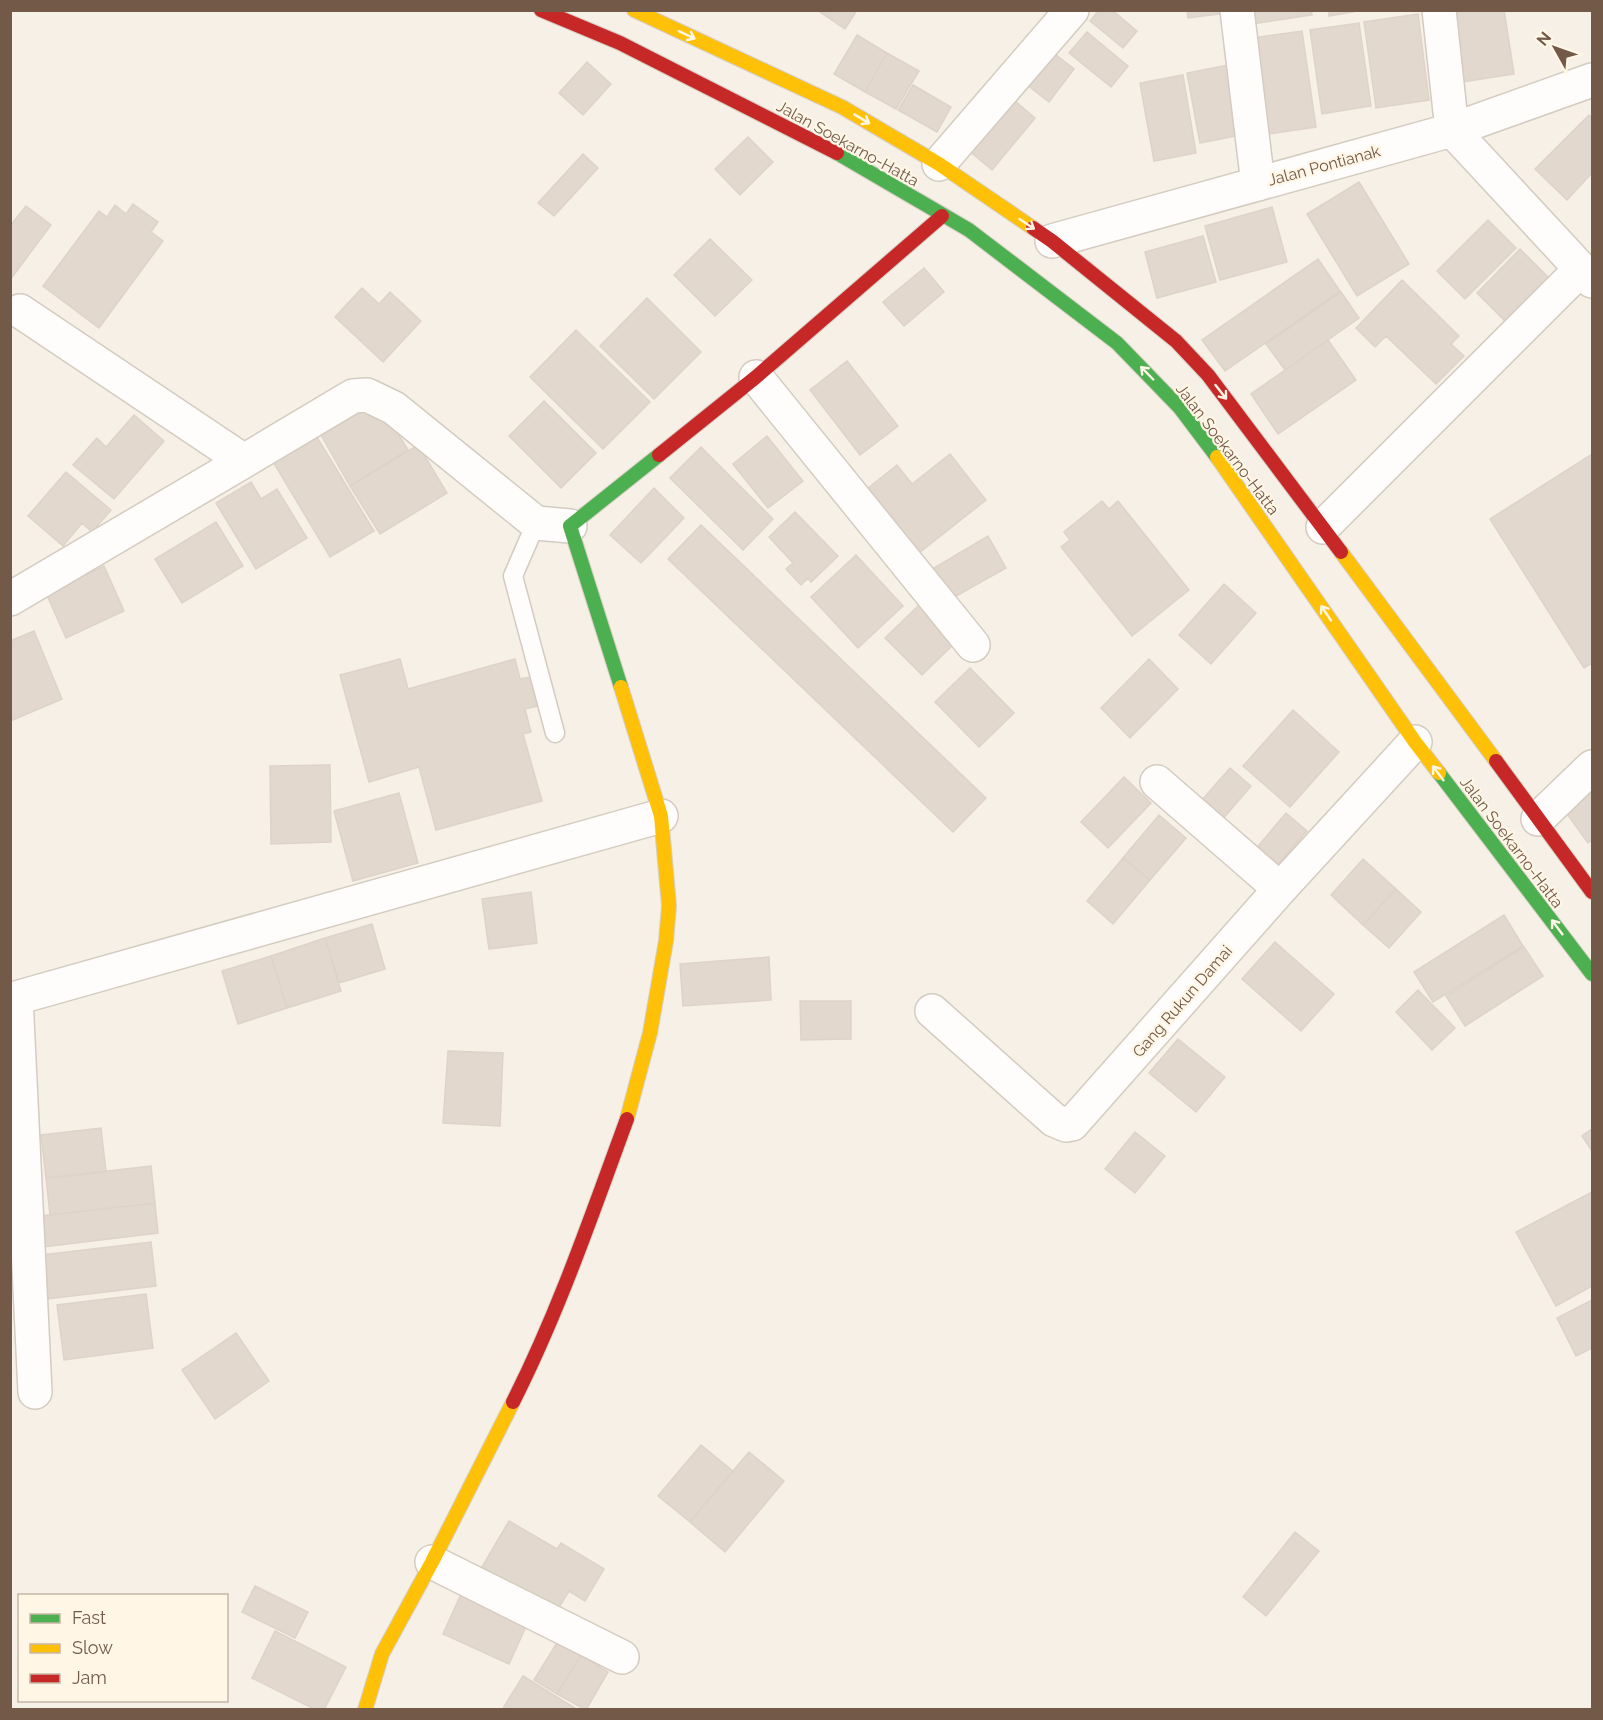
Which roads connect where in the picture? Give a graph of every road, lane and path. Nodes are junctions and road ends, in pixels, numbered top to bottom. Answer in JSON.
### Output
{"nodes":[{"id":1,"x":541,"y":10,"type":"edge"},
{"id":2,"x":633,"y":10,"type":"edge"},
{"id":3,"x":1072,"y":10,"type":"edge"},
{"id":4,"x":1238,"y":10,"type":"edge"},
{"id":5,"x":1439,"y":10,"type":"edge"},
{"id":6,"x":1593,"y":81,"type":"edge"},
{"id":7,"x":1452,"y":130,"type":"junction"},
{"id":8,"x":939,"y":164,"type":"junction"},
{"id":9,"x":1258,"y":184,"type":"junction"},
{"id":10,"x":942,"y":216,"type":"junction"},
{"id":11,"x":1052,"y":241,"type":"junction"},
{"id":12,"x":1587,"y":275,"type":"edge"},
{"id":13,"x":20,"y":311,"type":"dead end"},
{"id":14,"x":756,"y":377,"type":"junction"},
{"id":15,"x":244,"y":461,"type":"junction"},
{"id":16,"x":536,"y":523,"type":"junction"},
{"id":17,"x":570,"y":526,"type":"junction"},
{"id":18,"x":1323,"y":527,"type":"junction"},
{"id":19,"x":10,"y":599,"type":"edge"},
{"id":20,"x":973,"y":645,"type":"dead end"},
{"id":21,"x":555,"y":733,"type":"dead end"},
{"id":22,"x":1415,"y":742,"type":"junction"},
{"id":23,"x":1593,"y":767,"type":"edge"},
{"id":24,"x":1157,"y":782,"type":"dead end"},
{"id":25,"x":661,"y":816,"type":"junction"},
{"id":26,"x":1538,"y":819,"type":"junction"},
{"id":27,"x":1280,"y":890,"type":"junction"},
{"id":28,"x":1593,"y":892,"type":"edge"},
{"id":29,"x":1593,"y":974,"type":"edge"},
{"id":30,"x":13,"y":997,"type":"edge"},
{"id":31,"x":932,"y":1011,"type":"dead end"},
{"id":32,"x":36,"y":1392,"type":"dead end"},
{"id":33,"x":432,"y":1562,"type":"junction"},
{"id":34,"x":622,"y":1657,"type":"dead end"},
{"id":35,"x":365,"y":1710,"type":"edge"}],
"edges":[{"from":1,"to":10,"type":"main road","name":"Jalan Soekarno-Hatta"},
{"from":2,"to":8,"type":"main road","name":"Jalan Soekarno-Hatta","one_way":true},
{"from":3,"to":8,"type":"street"},
{"from":4,"to":9,"type":"street"},
{"from":5,"to":7,"type":"street"},
{"from":6,"to":7,"type":"street","name":"Jalan Pontianak"},
{"from":7,"to":9,"type":"street","name":"Jalan Pontianak"},
{"from":7,"to":12,"type":"street"},
{"from":8,"to":11,"type":"main road","name":"Jalan Soekarno-Hatta","one_way":true},
{"from":9,"to":11,"type":"street","name":"Jalan Pontianak"},
{"from":10,"to":14,"type":"main road"},
{"from":22,"to":10,"type":"main road","name":"Jalan Soekarno-Hatta","one_way":true},
{"from":11,"to":18,"type":"main road","name":"Jalan Soekarno-Hatta","one_way":true},
{"from":12,"to":18,"type":"street"},
{"from":13,"to":15,"type":"street"},
{"from":14,"to":17,"type":"main road"},
{"from":14,"to":20,"type":"street"},
{"from":15,"to":16,"type":"street"},
{"from":15,"to":19,"type":"street"},
{"from":16,"to":17,"type":"street"},
{"from":16,"to":21,"type":"lane"},
{"from":17,"to":25,"type":"main road"},
{"from":18,"to":26,"type":"main road","name":"Jalan Soekarno-Hatta"},
{"from":22,"to":27,"type":"street","name":"Gang Rukun Damai"},
{"from":29,"to":22,"type":"main road","name":"Jalan Soekarno-Hatta","one_way":true},
{"from":23,"to":26,"type":"street"},
{"from":24,"to":27,"type":"street"},
{"from":25,"to":30,"type":"street"},
{"from":25,"to":33,"type":"main road"},
{"from":26,"to":28,"type":"main road","name":"Jalan Soekarno-Hatta"},
{"from":27,"to":31,"type":"street","name":"Gang Rukun Damai"},
{"from":30,"to":32,"type":"street"},
{"from":33,"to":34,"type":"street"},
{"from":33,"to":35,"type":"main road"}]}
